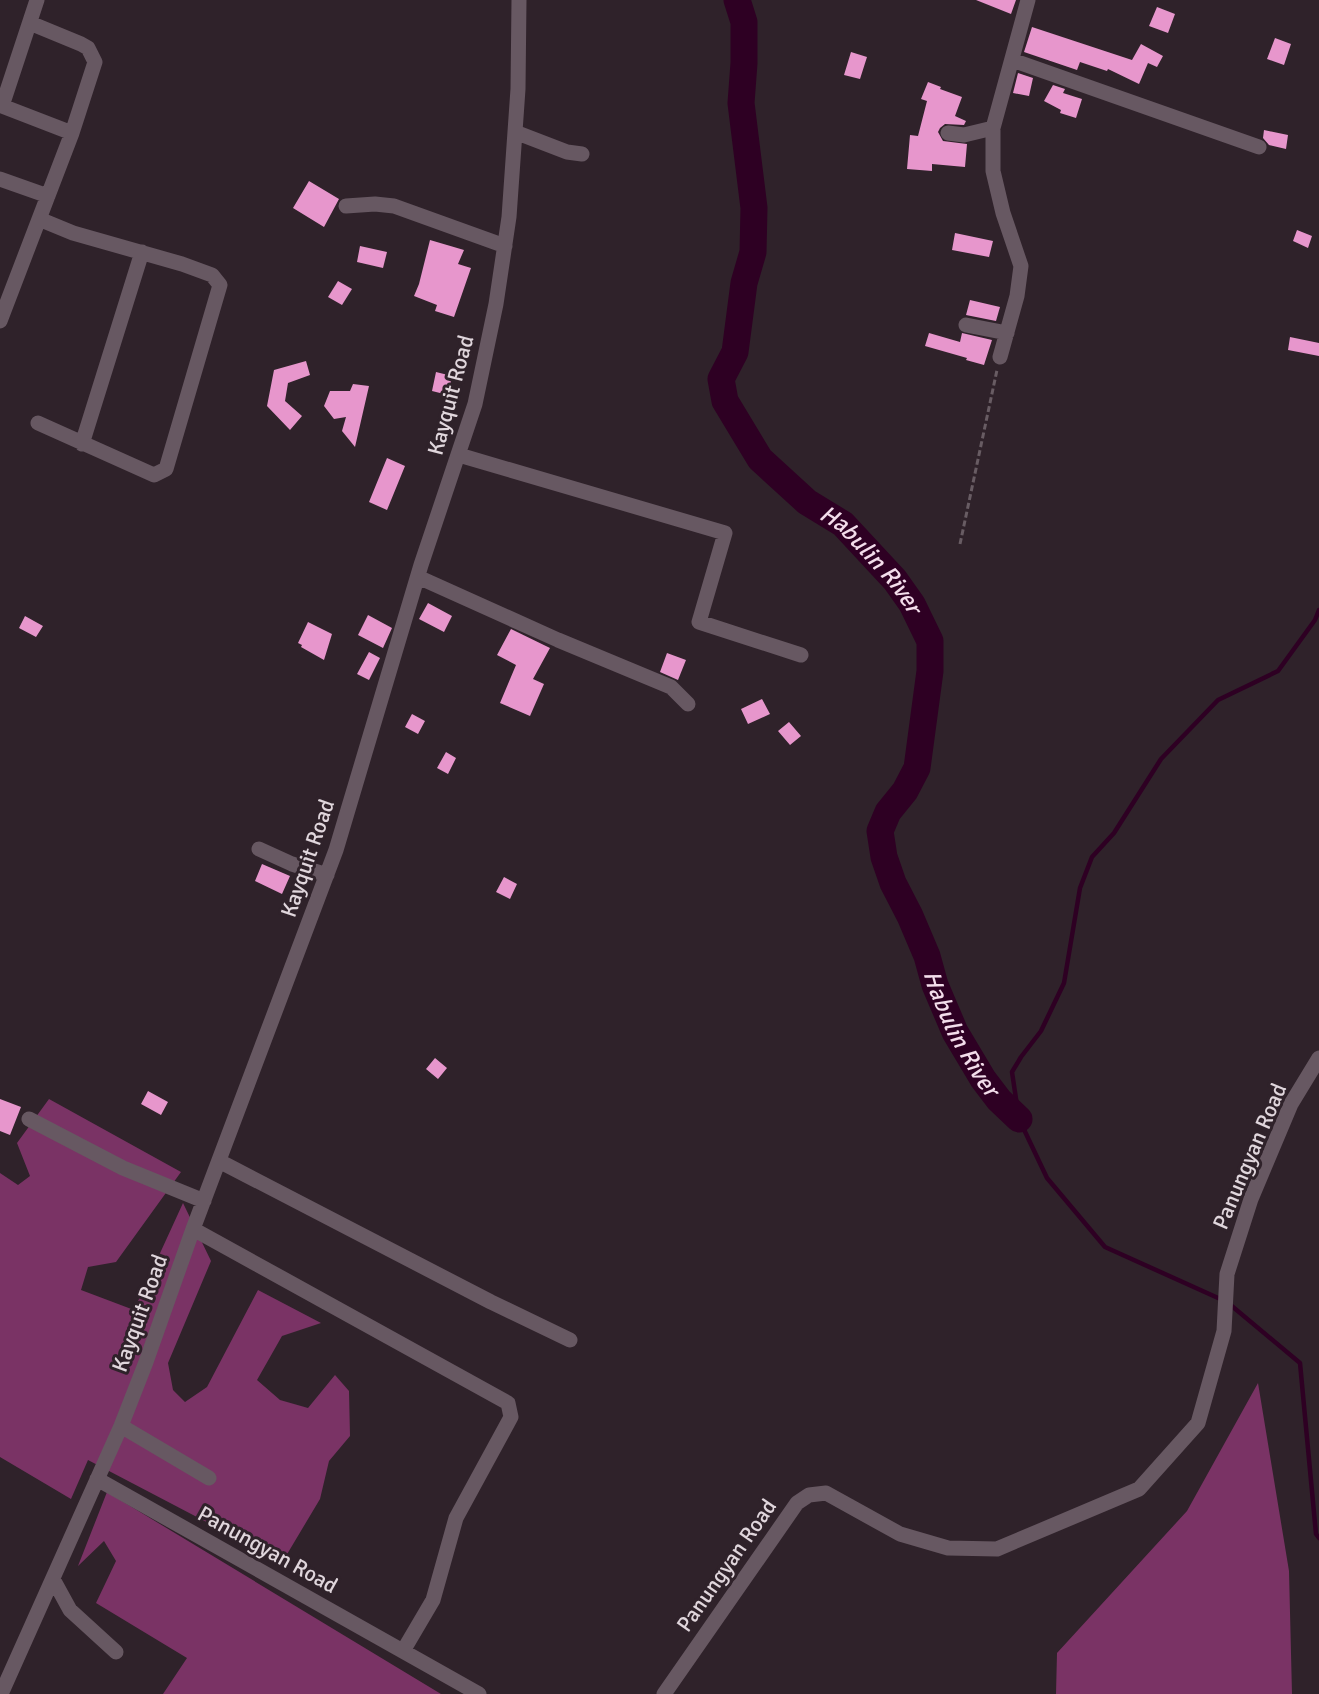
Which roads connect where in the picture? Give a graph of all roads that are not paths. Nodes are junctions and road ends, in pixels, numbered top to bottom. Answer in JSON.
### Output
{"nodes":[{"id":1,"x":37,"y":0,"type":"edge"},
{"id":2,"x":519,"y":0,"type":"edge"},
{"id":3,"x":1028,"y":0,"type":"edge"},
{"id":4,"x":30,"y":23,"type":"junction"},
{"id":5,"x":1012,"y":60,"type":"junction"},
{"id":6,"x":1,"y":105,"type":"edge"},
{"id":7,"x":993,"y":128,"type":"junction"},
{"id":8,"x":515,"y":132,"type":"junction"},
{"id":9,"x":72,"y":133,"type":"junction"},
{"id":10,"x":948,"y":133,"type":"dead end"},
{"id":11,"x":1259,"y":147,"type":"dead end"},
{"id":12,"x":582,"y":154,"type":"dead end"},
{"id":13,"x":0,"y":179,"type":"edge"},
{"id":14,"x":48,"y":196,"type":"junction"},
{"id":15,"x":346,"y":206,"type":"dead end"},
{"id":16,"x":39,"y":219,"type":"junction"},
{"id":17,"x":505,"y":246,"type":"junction"},
{"id":18,"x":142,"y":252,"type":"junction"},
{"id":19,"x":0,"y":321,"type":"edge"},
{"id":20,"x":966,"y":325,"type":"dead end"},
{"id":21,"x":1007,"y":333,"type":"junction"},
{"id":22,"x":1000,"y":357,"type":"road end"},
{"id":23,"x":38,"y":423,"type":"dead end"},
{"id":24,"x":82,"y":444,"type":"junction"},
{"id":25,"x":459,"y":455,"type":"junction"},
{"id":26,"x":418,"y":577,"type":"junction"},
{"id":27,"x":801,"y":656,"type":"dead end"},
{"id":28,"x":688,"y":704,"type":"dead end"},
{"id":29,"x":259,"y":849,"type":"dead end"},
{"id":30,"x":327,"y":874,"type":"junction"},
{"id":31,"x":1319,"y":1058,"type":"edge"},
{"id":32,"x":1313,"y":1079,"type":"edge"},
{"id":33,"x":29,"y":1119,"type":"dead end"},
{"id":34,"x":219,"y":1161,"type":"junction"},
{"id":35,"x":204,"y":1201,"type":"junction"},
{"id":36,"x":193,"y":1229,"type":"junction"},
{"id":37,"x":570,"y":1340,"type":"dead end"},
{"id":38,"x":121,"y":1426,"type":"junction"},
{"id":39,"x":208,"y":1478,"type":"dead end"},
{"id":40,"x":97,"y":1479,"type":"junction"},
{"id":41,"x":53,"y":1578,"type":"junction"},
{"id":42,"x":403,"y":1651,"type":"junction"},
{"id":43,"x":116,"y":1652,"type":"dead end"},
{"id":44,"x":1,"y":1694,"type":"edge"},
{"id":45,"x":479,"y":1694,"type":"edge"},
{"id":46,"x":664,"y":1694,"type":"edge"}],
"edges":[{"from":1,"to":4,"type":"street"},
{"from":2,"to":8,"type":"street","name":"Kayquit Road"},
{"from":3,"to":5,"type":"street"},
{"from":4,"to":6,"type":"street"},
{"from":4,"to":9,"type":"street"},
{"from":5,"to":7,"type":"street"},
{"from":5,"to":11,"type":"street"},
{"from":6,"to":9,"type":"street"},
{"from":7,"to":10,"type":"street"},
{"from":7,"to":21,"type":"street"},
{"from":8,"to":12,"type":"street"},
{"from":8,"to":17,"type":"street","name":"Kayquit Road"},
{"from":9,"to":14,"type":"street"},
{"from":13,"to":14,"type":"street"},
{"from":14,"to":16,"type":"street"},
{"from":15,"to":17,"type":"street"},
{"from":16,"to":18,"type":"street"},
{"from":16,"to":19,"type":"street"},
{"from":17,"to":25,"type":"street","name":"Kayquit Road"},
{"from":18,"to":24,"type":"street"},
{"from":18,"to":24,"type":"street"},
{"from":20,"to":21,"type":"street"},
{"from":21,"to":22,"type":"street"},
{"from":23,"to":24,"type":"street"},
{"from":25,"to":26,"type":"street","name":"Kayquit Road"},
{"from":25,"to":27,"type":"street"},
{"from":26,"to":28,"type":"street"},
{"from":26,"to":30,"type":"street","name":"Kayquit Road"},
{"from":29,"to":30,"type":"street"},
{"from":30,"to":34,"type":"street","name":"Kayquit Road"},
{"from":31,"to":32,"type":"street","name":"Panungyan Road"},
{"from":32,"to":46,"type":"street","name":"Panungyan Road"},
{"from":33,"to":35,"type":"street"},
{"from":34,"to":35,"type":"street","name":"Kayquit Road"},
{"from":34,"to":37,"type":"street"},
{"from":35,"to":36,"type":"street","name":"Kayquit Road"},
{"from":36,"to":38,"type":"street","name":"Kayquit Road"},
{"from":36,"to":42,"type":"street"},
{"from":38,"to":39,"type":"street"},
{"from":38,"to":40,"type":"street","name":"Kayquit Road"},
{"from":40,"to":41,"type":"street","name":"Kayquit Road"},
{"from":40,"to":42,"type":"street","name":"Panungyan Road"},
{"from":41,"to":43,"type":"street"},
{"from":41,"to":44,"type":"street","name":"Kayquit Road"},
{"from":42,"to":45,"type":"street","name":"Panungyan Road"}]}
